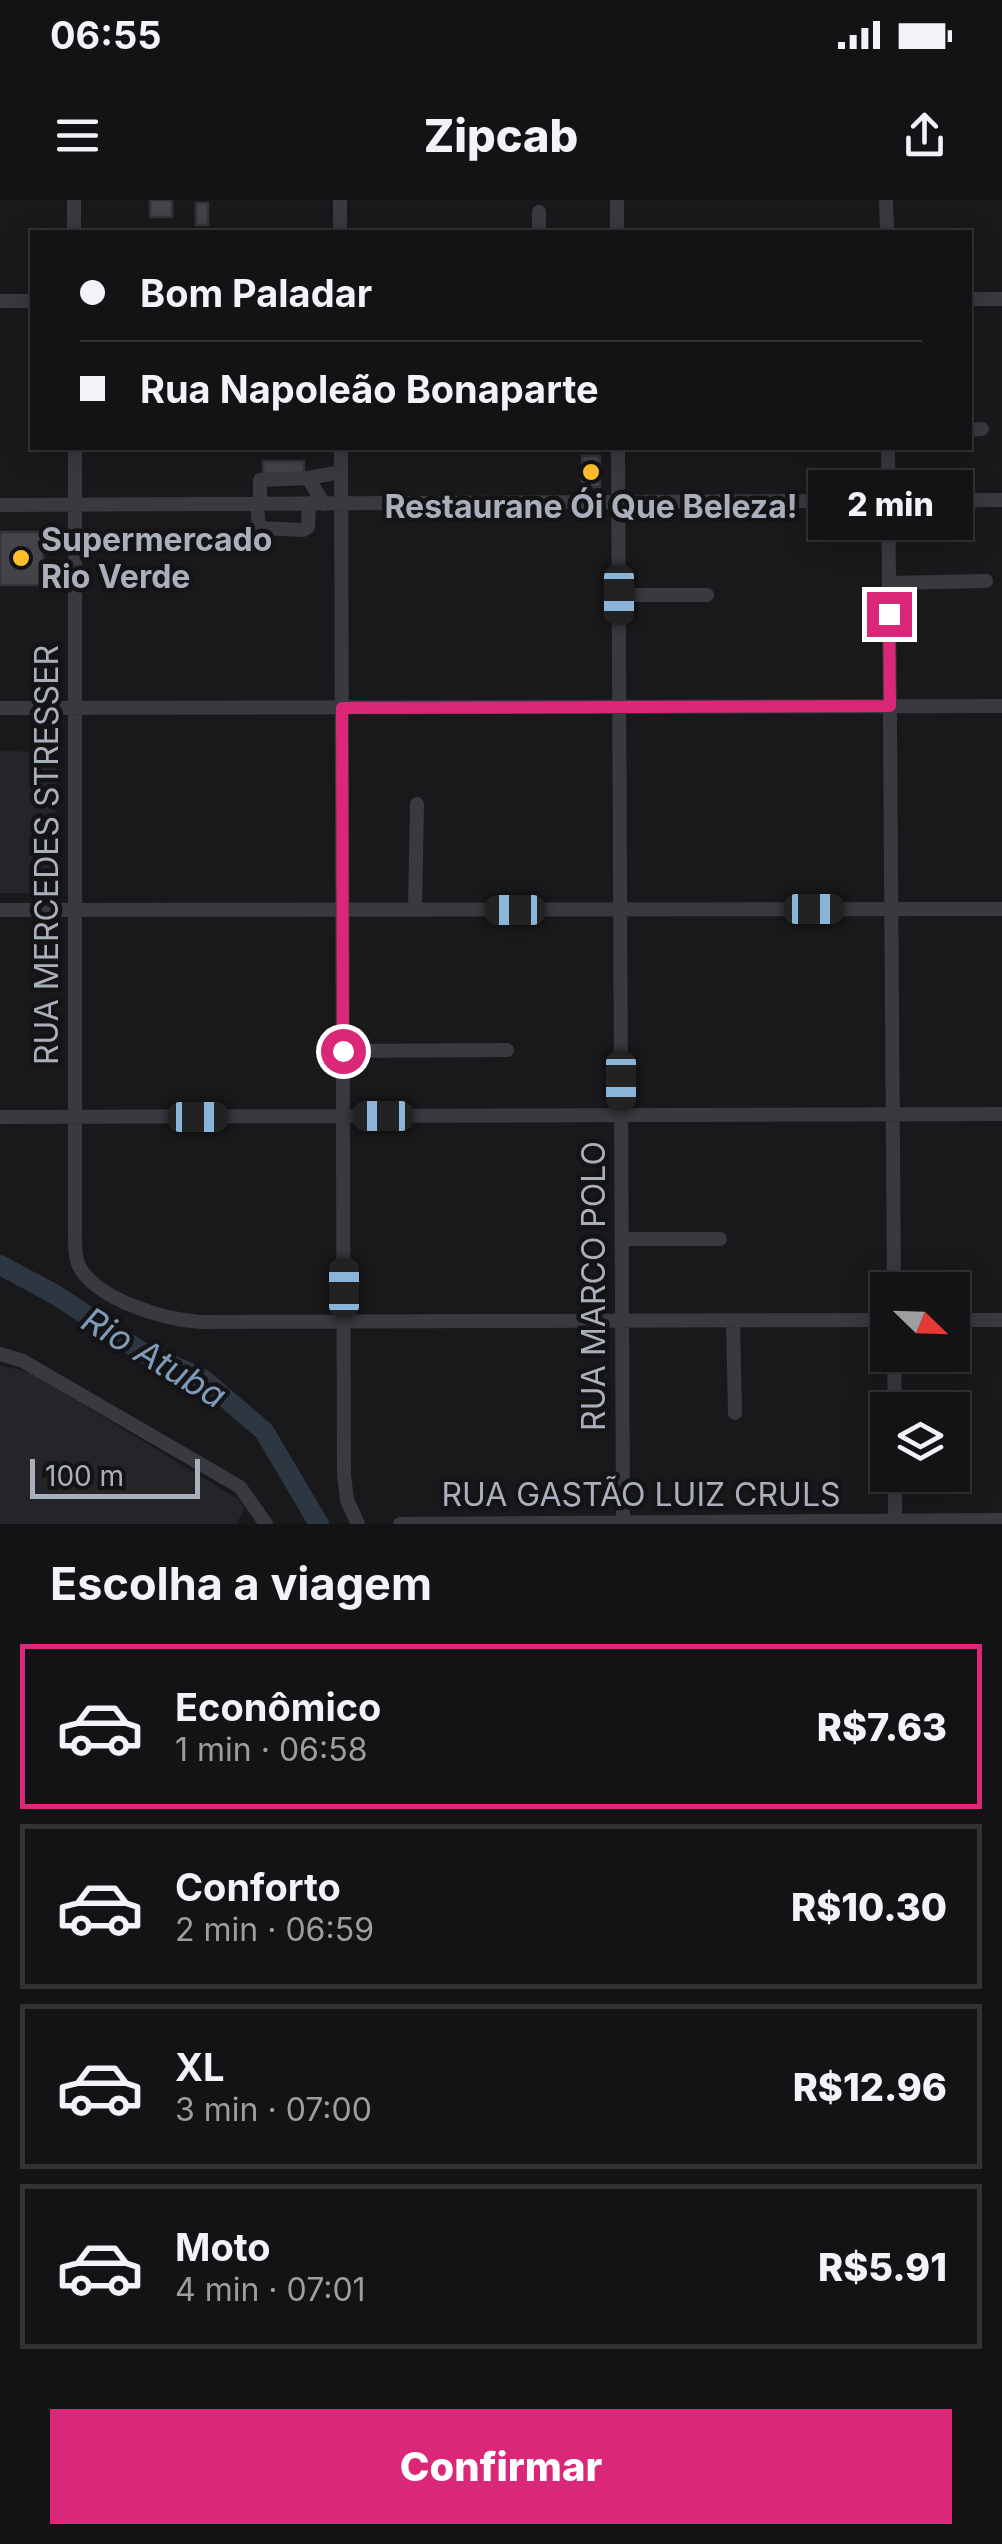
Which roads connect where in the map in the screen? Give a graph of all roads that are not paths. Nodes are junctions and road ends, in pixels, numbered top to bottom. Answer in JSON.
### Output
{"nodes":[{"id":1,"x":74,"y":200,"type":"edge"},
{"id":2,"x":340,"y":200,"type":"edge"},
{"id":3,"x":617,"y":200,"type":"edge"},
{"id":4,"x":886,"y":200,"type":"edge"},
{"id":5,"x":539,"y":212,"type":"dead end"},
{"id":6,"x":74,"y":230,"type":"edge"},
{"id":7,"x":340,"y":230,"type":"edge"},
{"id":8,"x":540,"y":230,"type":"edge"},
{"id":9,"x":618,"y":230,"type":"edge"},
{"id":10,"x":887,"y":230,"type":"edge"},
{"id":11,"x":1002,"y":298,"type":"edge"},
{"id":12,"x":972,"y":299,"type":"edge"},
{"id":13,"x":0,"y":301,"type":"edge"},
{"id":14,"x":30,"y":301,"type":"edge"},
{"id":15,"x":74,"y":450,"type":"edge"},
{"id":16,"x":341,"y":450,"type":"edge"},
{"id":17,"x":618,"y":450,"type":"edge"},
{"id":18,"x":888,"y":450,"type":"edge"},
{"id":19,"x":341,"y":472,"type":"junction"},
{"id":20,"x":308,"y":478,"type":"junction"},
{"id":21,"x":888,"y":500,"type":"junction"},
{"id":22,"x":1002,"y":500,"type":"edge"},
{"id":23,"x":618,"y":502,"type":"junction"},
{"id":24,"x":341,"y":503,"type":"junction"},
{"id":25,"x":258,"y":504,"type":"junction"},
{"id":26,"x":316,"y":504,"type":"junction"},
{"id":27,"x":0,"y":505,"type":"edge"},
{"id":28,"x":74,"y":505,"type":"junction"},
{"id":29,"x":986,"y":581,"type":"dead end"},
{"id":30,"x":889,"y":583,"type":"junction"},
{"id":31,"x":619,"y":595,"type":"junction"},
{"id":32,"x":707,"y":595,"type":"dead end"},
{"id":33,"x":890,"y":706,"type":"junction"},
{"id":34,"x":1002,"y":706,"type":"edge"},
{"id":35,"x":619,"y":707,"type":"junction"},
{"id":36,"x":0,"y":708,"type":"edge"},
{"id":37,"x":75,"y":708,"type":"junction"},
{"id":38,"x":342,"y":708,"type":"junction"},
{"id":39,"x":418,"y":804,"type":"dead end"},
{"id":40,"x":620,"y":909,"type":"junction"},
{"id":41,"x":891,"y":909,"type":"junction"},
{"id":42,"x":1002,"y":909,"type":"edge"},
{"id":43,"x":0,"y":910,"type":"edge"},
{"id":44,"x":75,"y":910,"type":"junction"},
{"id":45,"x":342,"y":910,"type":"junction"},
{"id":46,"x":415,"y":910,"type":"junction"},
{"id":47,"x":507,"y":1050,"type":"dead end"},
{"id":48,"x":343,"y":1051,"type":"junction"},
{"id":49,"x":893,"y":1114,"type":"junction"},
{"id":50,"x":1002,"y":1114,"type":"edge"},
{"id":51,"x":621,"y":1115,"type":"junction"},
{"id":52,"x":343,"y":1116,"type":"junction"},
{"id":53,"x":75,"y":1117,"type":"junction"},
{"id":54,"x":0,"y":1118,"type":"edge"},
{"id":55,"x":622,"y":1239,"type":"junction"},
{"id":56,"x":720,"y":1240,"type":"dead end"},
{"id":57,"x":894,"y":1272,"type":"edge"},
{"id":58,"x":870,"y":1320,"type":"edge"},
{"id":59,"x":970,"y":1320,"type":"edge"},
{"id":60,"x":1002,"y":1320,"type":"edge"},
{"id":61,"x":622,"y":1321,"type":"junction"},
{"id":62,"x":732,"y":1321,"type":"junction"},
{"id":63,"x":344,"y":1322,"type":"junction"},
{"id":64,"x":0,"y":1354,"type":"edge"},
{"id":65,"x":735,"y":1413,"type":"dead end"},
{"id":66,"x":895,"y":1492,"type":"edge"},
{"id":67,"x":1002,"y":1520,"type":"edge"},
{"id":68,"x":896,"y":1522,"type":"edge"},
{"id":69,"x":623,"y":1523,"type":"edge"},
{"id":70,"x":266,"y":1524,"type":"edge"},
{"id":71,"x":358,"y":1524,"type":"edge"},
{"id":72,"x":400,"y":1524,"type":"edge"}],
"edges":[{"from":1,"to":6,"type":"street"},
{"from":2,"to":7,"type":"street"},
{"from":3,"to":9,"type":"street"},
{"from":4,"to":10,"type":"street"},
{"from":5,"to":8,"type":"street"},
{"from":11,"to":12,"type":"street"},
{"from":13,"to":14,"type":"street"},
{"from":15,"to":28,"type":"street","name":"RUA MERCEDES STRESSER"},
{"from":16,"to":19,"type":"street"},
{"from":17,"to":23,"type":"street","name":"RUA MARCO POLO"},
{"from":18,"to":21,"type":"street"},
{"from":19,"to":20,"type":"street"},
{"from":19,"to":24,"type":"street"},
{"from":20,"to":25,"type":"street"},
{"from":20,"to":26,"type":"street"},
{"from":21,"to":22,"type":"street"},
{"from":21,"to":23,"type":"street"},
{"from":21,"to":30,"type":"street"},
{"from":23,"to":24,"type":"street"},
{"from":23,"to":31,"type":"street","name":"RUA MARCO POLO"},
{"from":24,"to":26,"type":"street"},
{"from":24,"to":38,"type":"street"},
{"from":25,"to":26,"type":"street"},
{"from":25,"to":26,"type":"street"},
{"from":25,"to":28,"type":"street"},
{"from":27,"to":28,"type":"street"},
{"from":28,"to":37,"type":"street","name":"RUA MERCEDES STRESSER"},
{"from":29,"to":30,"type":"street"},
{"from":30,"to":33,"type":"street"},
{"from":31,"to":32,"type":"street"},
{"from":31,"to":35,"type":"street","name":"RUA MARCO POLO"},
{"from":33,"to":34,"type":"street"},
{"from":33,"to":35,"type":"street"},
{"from":33,"to":41,"type":"street"},
{"from":35,"to":38,"type":"street"},
{"from":35,"to":40,"type":"street","name":"RUA MARCO POLO"},
{"from":36,"to":37,"type":"street"},
{"from":37,"to":38,"type":"street"},
{"from":37,"to":44,"type":"street","name":"RUA MERCEDES STRESSER"},
{"from":38,"to":45,"type":"street"},
{"from":39,"to":46,"type":"street"},
{"from":40,"to":41,"type":"street"},
{"from":40,"to":46,"type":"street"},
{"from":40,"to":51,"type":"street","name":"RUA MARCO POLO"},
{"from":41,"to":42,"type":"street"},
{"from":41,"to":49,"type":"street"},
{"from":43,"to":44,"type":"street"},
{"from":44,"to":45,"type":"street"},
{"from":44,"to":53,"type":"street","name":"RUA MERCEDES STRESSER"},
{"from":45,"to":46,"type":"street"},
{"from":45,"to":48,"type":"street"},
{"from":47,"to":48,"type":"street"},
{"from":48,"to":52,"type":"street"},
{"from":49,"to":50,"type":"street"},
{"from":49,"to":51,"type":"street"},
{"from":49,"to":57,"type":"street"},
{"from":51,"to":52,"type":"street"},
{"from":51,"to":55,"type":"street","name":"RUA MARCO POLO"},
{"from":52,"to":53,"type":"street"},
{"from":52,"to":63,"type":"street"},
{"from":53,"to":54,"type":"street"},
{"from":53,"to":63,"type":"street","name":"RUA MERCEDES STRESSER"},
{"from":55,"to":56,"type":"street"},
{"from":55,"to":61,"type":"street","name":"RUA MARCO POLO"},
{"from":58,"to":62,"type":"street"},
{"from":59,"to":60,"type":"street"},
{"from":61,"to":62,"type":"street"},
{"from":61,"to":63,"type":"street"},
{"from":61,"to":69,"type":"street","name":"RUA MARCO POLO"},
{"from":62,"to":65,"type":"street"},
{"from":63,"to":71,"type":"street"},
{"from":64,"to":70,"type":"street"},
{"from":66,"to":68,"type":"street"},
{"from":67,"to":68,"type":"street","name":"RUA GASTÃO LUIZ CRULS"},
{"from":68,"to":69,"type":"street","name":"RUA GASTÃO LUIZ CRULS"},
{"from":69,"to":72,"type":"street","name":"RUA GASTÃO LUIZ CRULS"}]}
